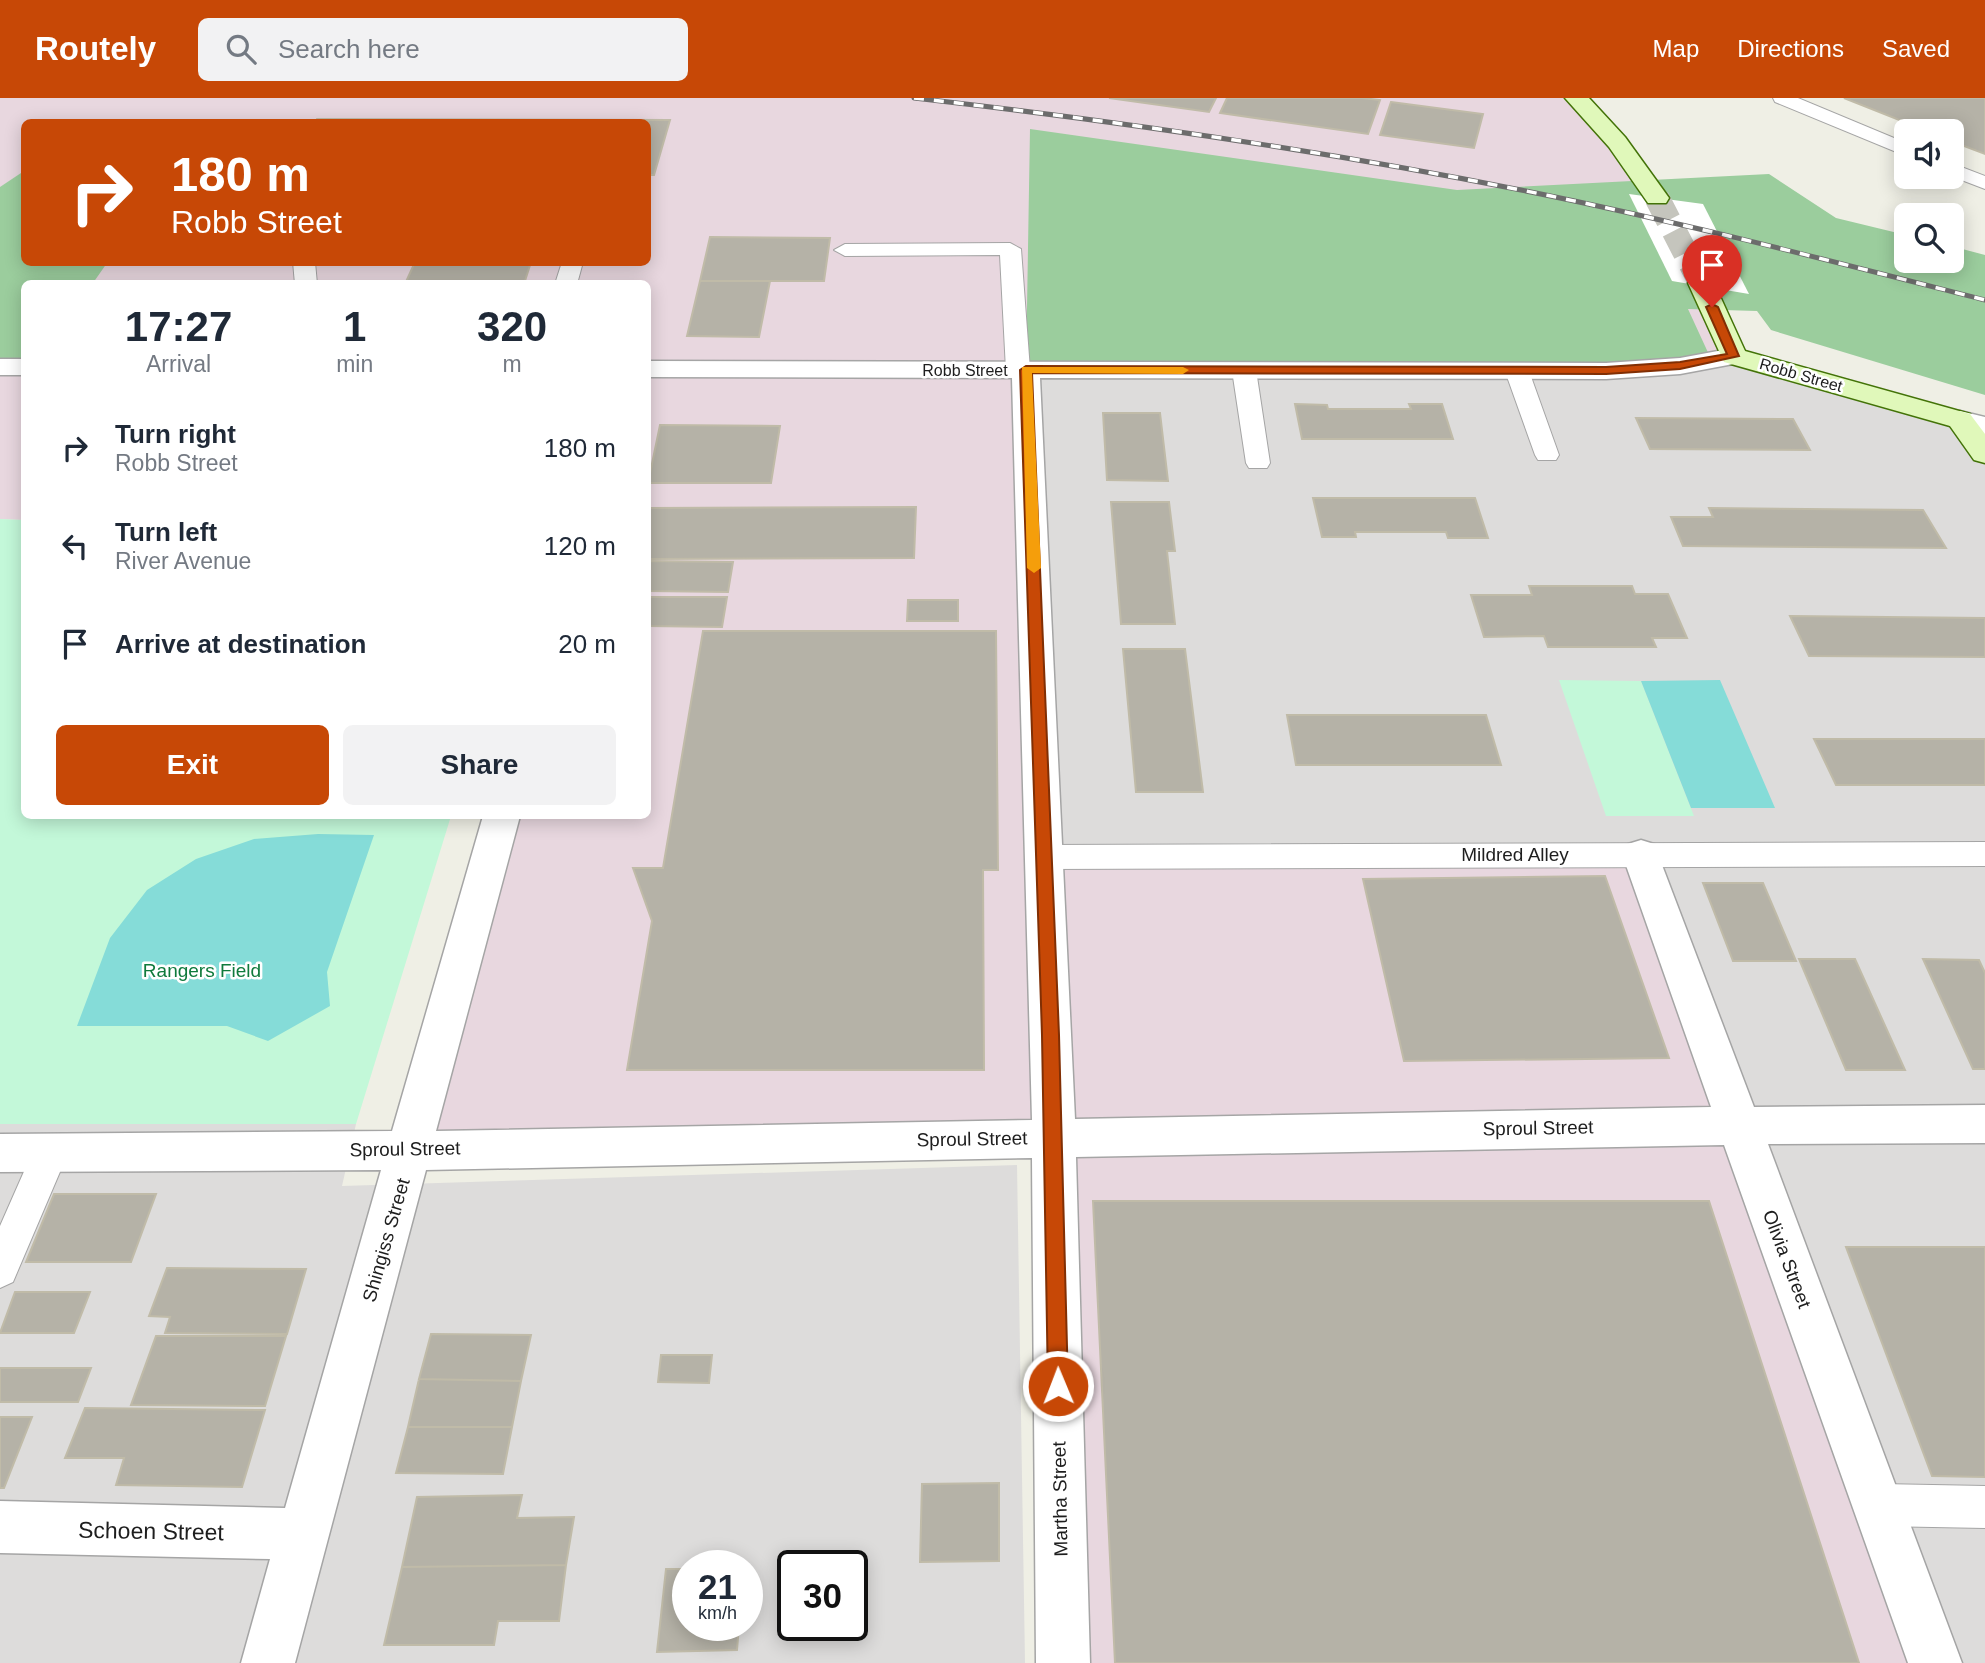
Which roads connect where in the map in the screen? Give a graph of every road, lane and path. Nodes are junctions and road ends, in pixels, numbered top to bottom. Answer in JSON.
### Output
{"nodes":[{"id":1,"x":1576,"y":98,"type":"edge"},
{"id":2,"x":1782,"y":98,"type":"edge"},
{"id":3,"x":1894,"y":145,"type":"edge"},
{"id":4,"x":1964,"y":174,"type":"edge"},
{"id":5,"x":1985,"y":183,"type":"edge"},
{"id":6,"x":1657,"y":198,"type":"tunnel mouth"},
{"id":7,"x":845,"y":250,"type":"dead end"},
{"id":8,"x":1701,"y":284,"type":"tunnel mouth"},
{"id":9,"x":1734,"y":356,"type":"junction"},
{"id":10,"x":0,"y":367,"type":"edge"},
{"id":11,"x":21,"y":367,"type":"edge"},
{"id":12,"x":651,"y":369,"type":"edge"},
{"id":13,"x":1022,"y":370,"type":"junction"},
{"id":14,"x":1244,"y":370,"type":"junction"},
{"id":15,"x":1517,"y":371,"type":"junction"},
{"id":16,"x":1973,"y":423,"type":"edge"},
{"id":17,"x":1985,"y":454,"type":"edge"},
{"id":18,"x":1547,"y":455,"type":"dead end"},
{"id":19,"x":1258,"y":463,"type":"dead end"},
{"id":20,"x":499,"y":819,"type":"edge"},
{"id":21,"x":1641,"y":854,"type":"junction"},
{"id":22,"x":1985,"y":854,"type":"edge"},
{"id":23,"x":1045,"y":857,"type":"junction"},
{"id":24,"x":1985,"y":1124,"type":"edge"},
{"id":25,"x":1736,"y":1125,"type":"junction"},
{"id":26,"x":1054,"y":1138,"type":"junction"},
{"id":27,"x":411,"y":1150,"type":"junction"},
{"id":28,"x":0,"y":1153,"type":"edge"},
{"id":29,"x":50,"y":1153,"type":"junction"},
{"id":30,"x":0,"y":1270,"type":"edge"},
{"id":31,"x":1880,"y":1506,"type":"junction"},
{"id":32,"x":1985,"y":1507,"type":"edge"},
{"id":33,"x":0,"y":1527,"type":"edge"},
{"id":34,"x":303,"y":1534,"type":"junction"},
{"id":35,"x":268,"y":1663,"type":"edge"},
{"id":36,"x":1063,"y":1663,"type":"edge"},
{"id":37,"x":1935,"y":1663,"type":"edge"}],
"edges":[{"from":1,"to":6,"type":"street"},
{"from":2,"to":3,"type":"lane"},
{"from":4,"to":5,"type":"lane"},
{"from":7,"to":13,"type":"lane"},
{"from":8,"to":9,"type":"street"},
{"from":9,"to":15,"type":"street","name":"Robb Street"},
{"from":9,"to":16,"type":"street","name":"Robb Street"},
{"from":10,"to":11,"type":"street"},
{"from":12,"to":13,"type":"street","name":"Robb Street"},
{"from":13,"to":14,"type":"street","name":"Robb Street"},
{"from":13,"to":23,"type":"street","name":"Martha Street"},
{"from":14,"to":15,"type":"street","name":"Robb Street"},
{"from":14,"to":19,"type":"lane"},
{"from":15,"to":18,"type":"lane"},
{"from":16,"to":17,"type":"street"},
{"from":20,"to":27,"type":"street","name":"Shingiss Street"},
{"from":21,"to":22,"type":"lane","name":"Mildred Alley"},
{"from":21,"to":23,"type":"lane","name":"Mildred Alley"},
{"from":21,"to":25,"type":"street","name":"Olivia Street"},
{"from":23,"to":26,"type":"street","name":"Martha Street"},
{"from":24,"to":25,"type":"street","name":"Sproul Street"},
{"from":25,"to":26,"type":"street","name":"Sproul Street"},
{"from":25,"to":31,"type":"street","name":"Olivia Street"},
{"from":26,"to":27,"type":"street","name":"Sproul Street"},
{"from":26,"to":36,"type":"street","name":"Martha Street"},
{"from":27,"to":29,"type":"street","name":"Sproul Street"},
{"from":27,"to":34,"type":"street","name":"Shingiss Street"},
{"from":28,"to":29,"type":"street","name":"Sproul Street"},
{"from":29,"to":30,"type":"lane"},
{"from":31,"to":32,"type":"lane"},
{"from":31,"to":37,"type":"street","name":"Olivia Street"},
{"from":33,"to":34,"type":"street","name":"Schoen Street"},
{"from":34,"to":35,"type":"street","name":"Shingiss Street"}]}
